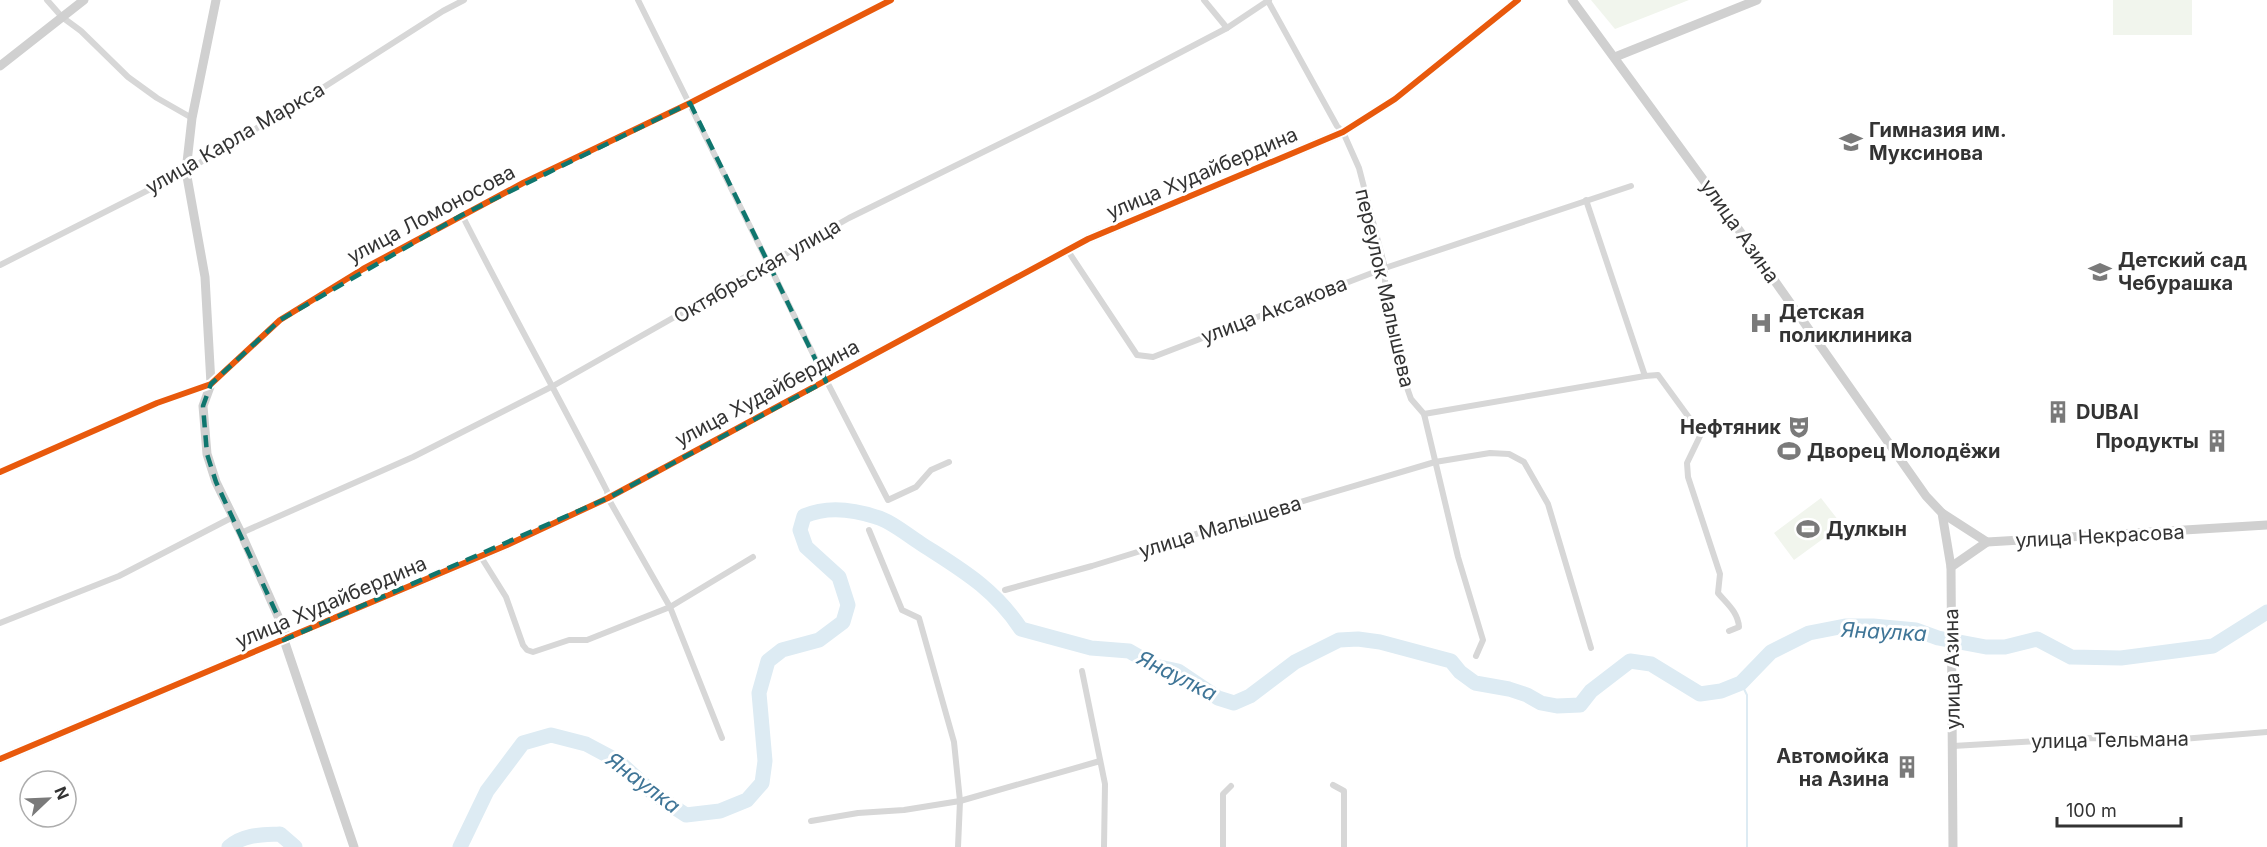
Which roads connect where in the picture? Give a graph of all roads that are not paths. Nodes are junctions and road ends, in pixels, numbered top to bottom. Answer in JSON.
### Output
{"nodes":[{"id":1,"x":48,"y":0,"type":"edge"},
{"id":2,"x":84,"y":0,"type":"edge"},
{"id":3,"x":216,"y":0,"type":"edge"},
{"id":4,"x":464,"y":0,"type":"edge"},
{"id":5,"x":638,"y":0,"type":"edge"},
{"id":6,"x":891,"y":0,"type":"edge"},
{"id":7,"x":1204,"y":0,"type":"edge"},
{"id":8,"x":1519,"y":0,"type":"edge"},
{"id":9,"x":1757,"y":0,"type":"edge"},
{"id":10,"x":1268,"y":1,"type":"edge"},
{"id":11,"x":1572,"y":1,"type":"edge"},
{"id":12,"x":62,"y":17,"type":"junction"},
{"id":13,"x":1227,"y":28,"type":"junction"},
{"id":14,"x":1615,"y":57,"type":"junction"},
{"id":15,"x":0,"y":66,"type":"edge"},
{"id":16,"x":690,"y":103,"type":"junction"},
{"id":17,"x":192,"y":118,"type":"junction"},
{"id":18,"x":1343,"y":132,"type":"junction"},
{"id":19,"x":186,"y":171,"type":"junction"},
{"id":20,"x":1631,"y":186,"type":"dead end"},
{"id":21,"x":1586,"y":200,"type":"junction"},
{"id":22,"x":462,"y":215,"type":"junction"},
{"id":23,"x":1068,"y":251,"type":"junction"},
{"id":24,"x":769,"y":263,"type":"junction"},
{"id":25,"x":0,"y":265,"type":"edge"},
{"id":26,"x":1385,"y":268,"type":"junction"},
{"id":27,"x":1645,"y":376,"type":"junction"},
{"id":28,"x":826,"y":381,"type":"junction"},
{"id":29,"x":211,"y":384,"type":"junction"},
{"id":30,"x":554,"y":386,"type":"junction"},
{"id":31,"x":1424,"y":414,"type":"junction"},
{"id":32,"x":949,"y":462,"type":"dead end"},
{"id":33,"x":1435,"y":462,"type":"junction"},
{"id":34,"x":0,"y":472,"type":"edge"},
{"id":35,"x":608,"y":498,"type":"junction"},
{"id":36,"x":1942,"y":513,"type":"junction"},
{"id":37,"x":233,"y":517,"type":"junction"},
{"id":38,"x":2267,"y":525,"type":"edge"},
{"id":39,"x":869,"y":530,"type":"dead end"},
{"id":40,"x":241,"y":533,"type":"junction"},
{"id":41,"x":1988,"y":542,"type":"junction"},
{"id":42,"x":481,"y":557,"type":"junction"},
{"id":43,"x":753,"y":557,"type":"dead end"},
{"id":44,"x":1951,"y":567,"type":"junction"},
{"id":45,"x":1005,"y":590,"type":"dead end"},
{"id":46,"x":670,"y":607,"type":"junction"},
{"id":47,"x":0,"y":623,"type":"edge"},
{"id":48,"x":1729,"y":631,"type":"dead end"},
{"id":49,"x":284,"y":640,"type":"junction"},
{"id":50,"x":1591,"y":648,"type":"dead end"},
{"id":51,"x":1476,"y":656,"type":"dead end"},
{"id":52,"x":1082,"y":671,"type":"dead end"},
{"id":53,"x":2267,"y":732,"type":"edge"},
{"id":54,"x":722,"y":738,"type":"dead end"},
{"id":55,"x":1953,"y":746,"type":"junction"},
{"id":56,"x":0,"y":759,"type":"edge"},
{"id":57,"x":1100,"y":760,"type":"junction"},
{"id":58,"x":1333,"y":784,"type":"dead end"},
{"id":59,"x":1231,"y":786,"type":"dead end"},
{"id":60,"x":960,"y":801,"type":"junction"},
{"id":61,"x":811,"y":821,"type":"dead end"},
{"id":62,"x":354,"y":847,"type":"edge"},
{"id":63,"x":958,"y":847,"type":"edge"},
{"id":64,"x":1104,"y":847,"type":"edge"},
{"id":65,"x":1223,"y":847,"type":"edge"},
{"id":66,"x":1344,"y":847,"type":"edge"},
{"id":67,"x":1953,"y":847,"type":"edge"}],
"edges":[{"from":1,"to":12,"type":"street"},
{"from":2,"to":12,"type":"street"},
{"from":3,"to":17,"type":"street"},
{"from":4,"to":19,"type":"street","name":"улица Карла Маркса"},
{"from":5,"to":16,"type":"street"},
{"from":6,"to":16,"type":"street","name":"улица Ломоносова"},
{"from":7,"to":13,"type":"street"},
{"from":8,"to":18,"type":"street","name":"улица Худайбердина"},
{"from":9,"to":14,"type":"street"},
{"from":10,"to":13,"type":"street","name":"Октябрьская улица"},
{"from":10,"to":18,"type":"street","name":"переулок Малышева"},
{"from":11,"to":14,"type":"street","name":"улица Азина"},
{"from":12,"to":15,"type":"street"},
{"from":12,"to":17,"type":"street"},
{"from":13,"to":24,"type":"street","name":"Октябрьская улица"},
{"from":14,"to":36,"type":"street","name":"улица Азина"},
{"from":16,"to":22,"type":"street","name":"улица Ломоносова"},
{"from":16,"to":24,"type":"street"},
{"from":17,"to":19,"type":"street"},
{"from":18,"to":23,"type":"street","name":"улица Худайбердина"},
{"from":18,"to":26,"type":"street","name":"переулок Малышева"},
{"from":19,"to":25,"type":"street","name":"улица Карла Маркса"},
{"from":19,"to":29,"type":"street"},
{"from":20,"to":21,"type":"street","name":"улица Аксакова"},
{"from":21,"to":26,"type":"street","name":"улица Аксакова"},
{"from":21,"to":27,"type":"street"},
{"from":22,"to":29,"type":"street","name":"улица Ломоносова"},
{"from":22,"to":30,"type":"street"},
{"from":23,"to":26,"type":"street","name":"улица Аксакова"},
{"from":23,"to":28,"type":"street","name":"улица Худайбердина"},
{"from":24,"to":28,"type":"street"},
{"from":24,"to":30,"type":"street","name":"Октябрьская улица"},
{"from":26,"to":31,"type":"street","name":"переулок Малышева"},
{"from":27,"to":31,"type":"street"},
{"from":27,"to":48,"type":"street"},
{"from":28,"to":32,"type":"street"},
{"from":28,"to":35,"type":"street","name":"улица Худайбердина"},
{"from":29,"to":34,"type":"street","name":"улица Ломоносова"},
{"from":29,"to":37,"type":"street"},
{"from":30,"to":35,"type":"street"},
{"from":30,"to":40,"type":"street","name":"Октябрьская улица"},
{"from":31,"to":33,"type":"street","name":"переулок Малышева"},
{"from":33,"to":45,"type":"street","name":"улица Малышева"},
{"from":33,"to":50,"type":"street","name":"улица Малышева"},
{"from":33,"to":51,"type":"street","name":"переулок Малышева"},
{"from":35,"to":42,"type":"street","name":"улица Худайбердина"},
{"from":35,"to":46,"type":"street"},
{"from":36,"to":41,"type":"street","name":"улица Некрасова"},
{"from":36,"to":44,"type":"street","name":"улица Азина"},
{"from":37,"to":40,"type":"street"},
{"from":37,"to":47,"type":"street"},
{"from":38,"to":41,"type":"street","name":"улица Некрасова"},
{"from":39,"to":60,"type":"street"},
{"from":40,"to":49,"type":"street"},
{"from":41,"to":44,"type":"street"},
{"from":42,"to":46,"type":"street"},
{"from":42,"to":49,"type":"street","name":"улица Худайбердина"},
{"from":43,"to":46,"type":"street"},
{"from":44,"to":55,"type":"street","name":"улица Азина"},
{"from":46,"to":54,"type":"street"},
{"from":49,"to":56,"type":"street","name":"улица Худайбердина"},
{"from":49,"to":62,"type":"street"},
{"from":52,"to":57,"type":"street"},
{"from":53,"to":55,"type":"street","name":"улица Тельмана"},
{"from":55,"to":67,"type":"street","name":"улица Азина"},
{"from":57,"to":60,"type":"street"},
{"from":57,"to":64,"type":"street"},
{"from":58,"to":66,"type":"street"},
{"from":59,"to":65,"type":"street"},
{"from":60,"to":61,"type":"street"},
{"from":60,"to":63,"type":"street"}]}
